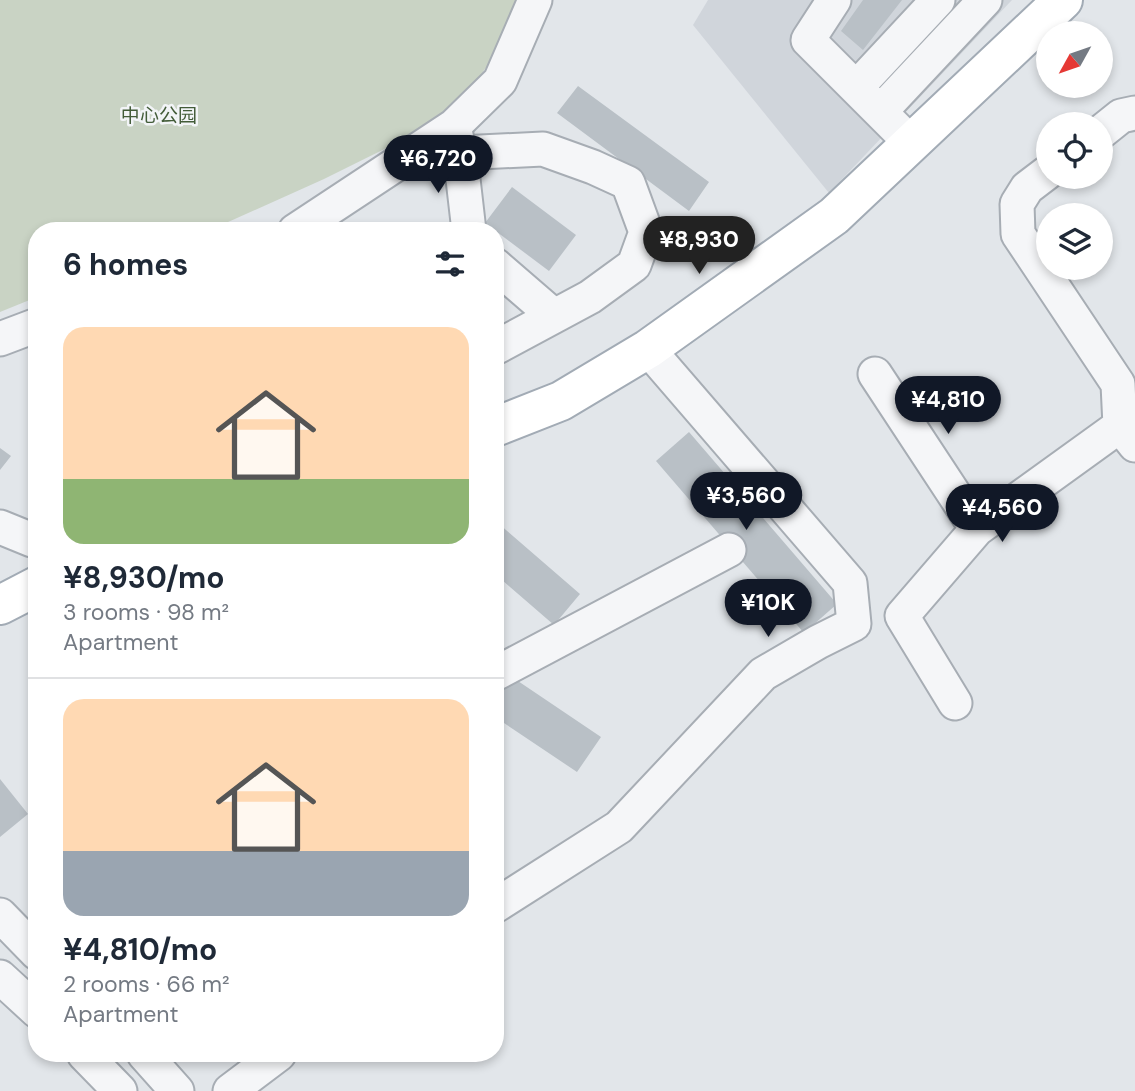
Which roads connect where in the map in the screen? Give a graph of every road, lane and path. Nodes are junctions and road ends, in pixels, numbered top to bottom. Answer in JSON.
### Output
{"nodes":[{"id":1,"x":535,"y":0,"type":"edge"},
{"id":2,"x":834,"y":0,"type":"edge"},
{"id":3,"x":938,"y":0,"type":"edge"},
{"id":4,"x":985,"y":0,"type":"edge"},
{"id":5,"x":1063,"y":0,"type":"edge"},
{"id":6,"x":856,"y":88,"type":"junction"},
{"id":7,"x":880,"y":112,"type":"junction"},
{"id":8,"x":1135,"y":113,"type":"edge"},
{"id":9,"x":1113,"y":122,"type":"edge"},
{"id":10,"x":457,"y":140,"type":"junction"},
{"id":11,"x":912,"y":144,"type":"junction"},
{"id":12,"x":1036,"y":181,"type":"edge"},
{"id":13,"x":311,"y":222,"type":"edge"},
{"id":14,"x":468,"y":222,"type":"edge"},
{"id":15,"x":504,"y":273,"type":"edge"},
{"id":16,"x":554,"y":316,"type":"junction"},
{"id":17,"x":28,"y":328,"type":"edge"},
{"id":18,"x":0,"y":339,"type":"edge"},
{"id":19,"x":504,"y":343,"type":"edge"},
{"id":20,"x":648,"y":349,"type":"junction"},
{"id":21,"x":875,"y":374,"type":"dead end"},
{"id":22,"x":504,"y":423,"type":"edge"},
{"id":23,"x":1130,"y":429,"type":"edge"},
{"id":24,"x":0,"y":527,"type":"edge"},
{"id":25,"x":976,"y":529,"type":"junction"},
{"id":26,"x":28,"y":538,"type":"edge"},
{"id":27,"x":729,"y":550,"type":"dead end"},
{"id":28,"x":28,"y":590,"type":"edge"},
{"id":29,"x":0,"y":604,"type":"edge"},
{"id":30,"x":504,"y":669,"type":"edge"},
{"id":31,"x":955,"y":703,"type":"dead end"},
{"id":32,"x":504,"y":900,"type":"edge"},
{"id":33,"x":0,"y":977,"type":"edge"},
{"id":34,"x":28,"y":1003,"type":"edge"},
{"id":35,"x":92,"y":1062,"type":"edge"},
{"id":36,"x":151,"y":1062,"type":"edge"},
{"id":37,"x":268,"y":1062,"type":"edge"},
{"id":38,"x":120,"y":1091,"type":"edge"},
{"id":39,"x":177,"y":1091,"type":"edge"},
{"id":40,"x":230,"y":1091,"type":"edge"}],
"edges":[{"from":1,"to":10,"type":"street"},
{"from":2,"to":6,"type":"street"},
{"from":3,"to":6,"type":"street"},
{"from":4,"to":7,"type":"street"},
{"from":5,"to":11,"type":"main road"},
{"from":6,"to":7,"type":"street"},
{"from":7,"to":11,"type":"street"},
{"from":8,"to":9,"type":"street"},
{"from":10,"to":13,"type":"street"},
{"from":10,"to":14,"type":"street"},
{"from":10,"to":16,"type":"street"},
{"from":11,"to":20,"type":"main road"},
{"from":12,"to":23,"type":"street"},
{"from":15,"to":16,"type":"street"},
{"from":16,"to":19,"type":"street"},
{"from":17,"to":18,"type":"street"},
{"from":20,"to":22,"type":"main road"},
{"from":20,"to":32,"type":"street"},
{"from":21,"to":25,"type":"street"},
{"from":23,"to":25,"type":"street"},
{"from":24,"to":26,"type":"street"},
{"from":25,"to":31,"type":"street"},
{"from":27,"to":30,"type":"street"},
{"from":28,"to":29,"type":"main road"},
{"from":33,"to":34,"type":"street"},
{"from":35,"to":38,"type":"street"},
{"from":36,"to":39,"type":"street"},
{"from":37,"to":40,"type":"street"}]}
